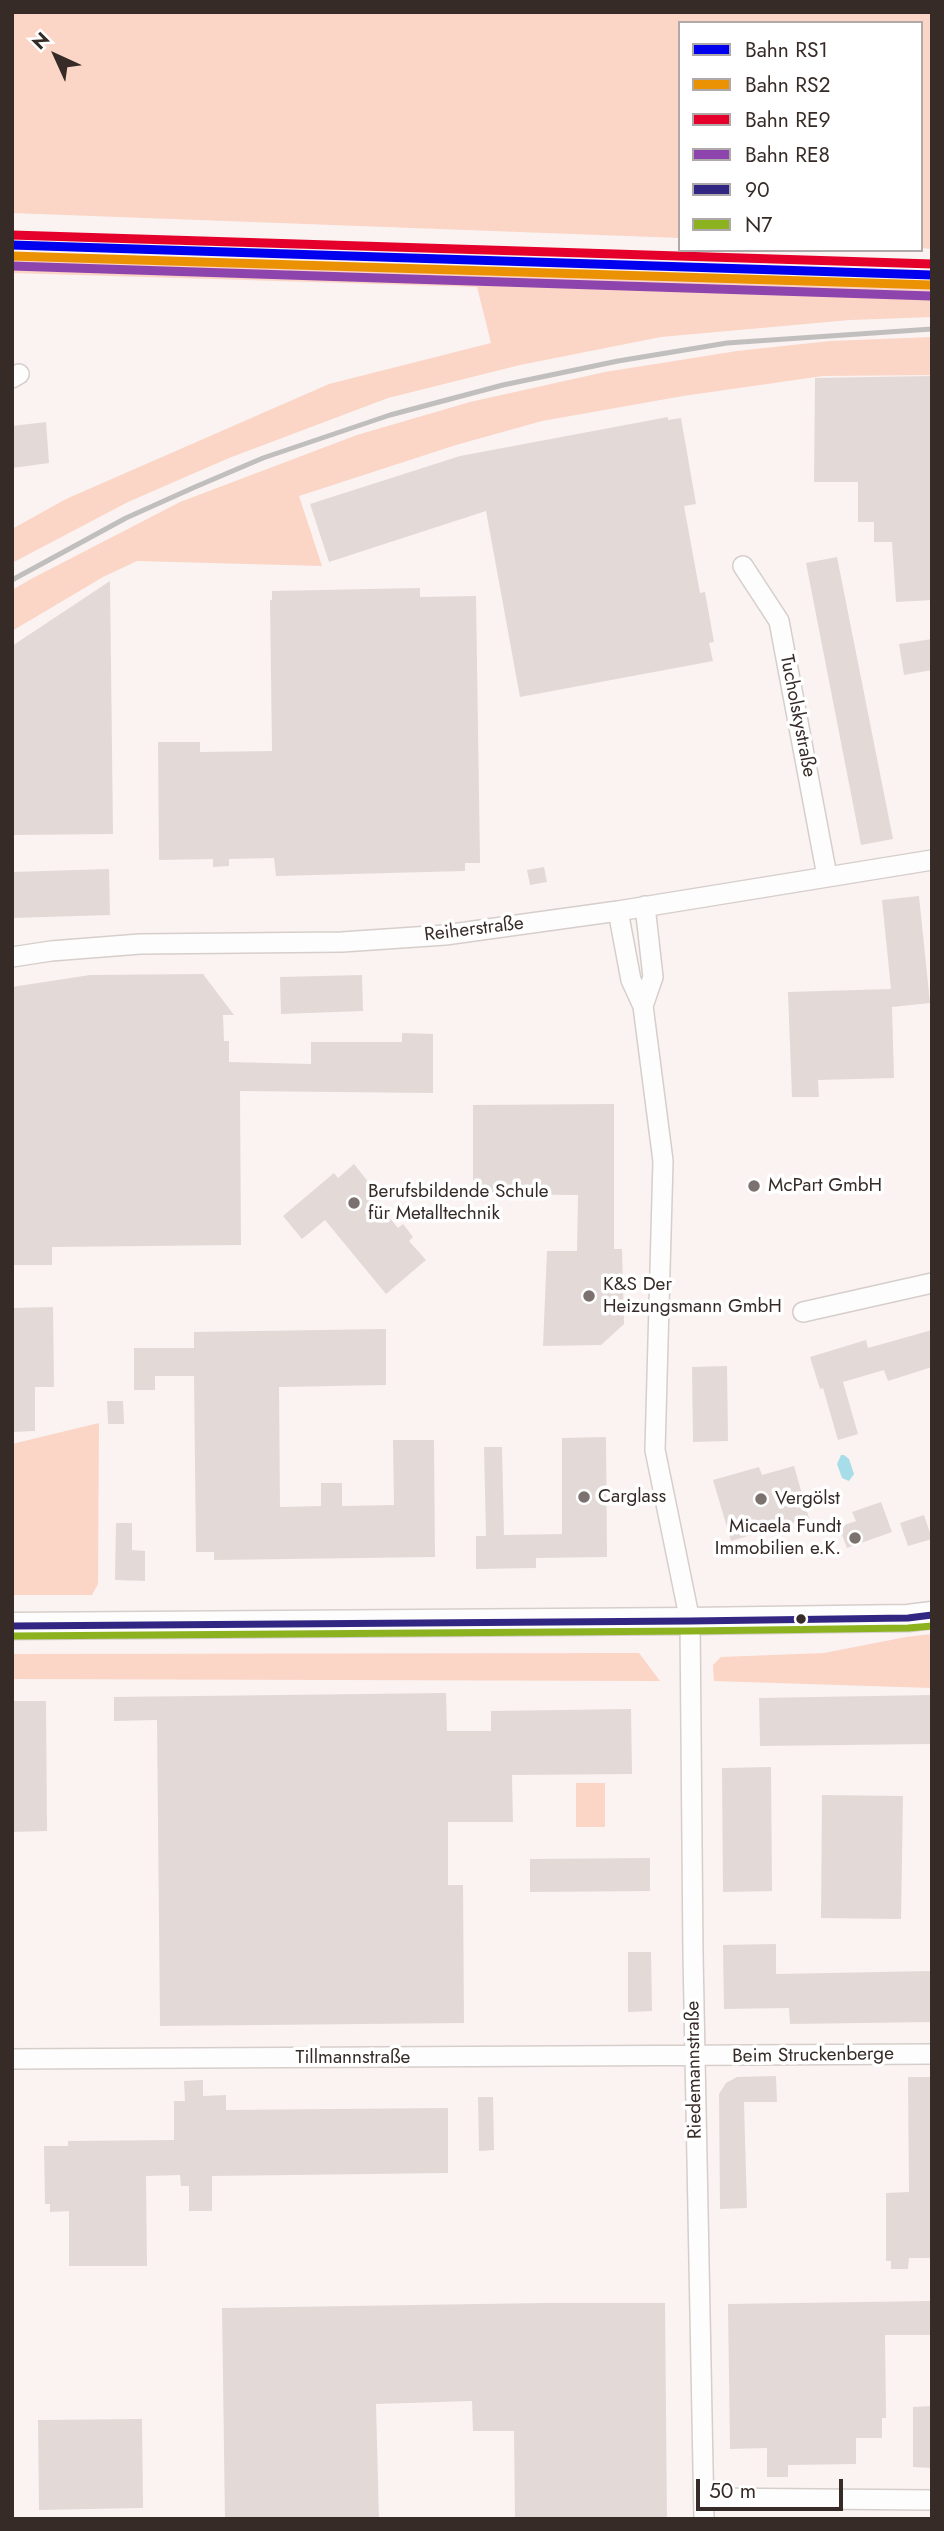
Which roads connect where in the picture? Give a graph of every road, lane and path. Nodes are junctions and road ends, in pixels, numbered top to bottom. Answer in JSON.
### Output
{"nodes":[{"id":1,"x":743,"y":566,"type":"dead end"},
{"id":2,"x":932,"y":860,"type":"edge"},
{"id":3,"x":827,"y":876,"type":"junction"},
{"id":4,"x":645,"y":906,"type":"junction"},
{"id":5,"x":618,"y":911,"type":"junction"},
{"id":6,"x":12,"y":957,"type":"edge"},
{"id":7,"x":643,"y":1006,"type":"junction"},
{"id":8,"x":932,"y":1283,"type":"edge"},
{"id":9,"x":803,"y":1312,"type":"dead end"},
{"id":10,"x":932,"y":1615,"type":"edge"},
{"id":11,"x":690,"y":1622,"type":"junction"},
{"id":12,"x":12,"y":1626,"type":"edge"},
{"id":13,"x":932,"y":2054,"type":"edge"},
{"id":14,"x":695,"y":2057,"type":"junction"},
{"id":15,"x":12,"y":2059,"type":"edge"},
{"id":16,"x":704,"y":2498,"type":"junction"},
{"id":17,"x":932,"y":2500,"type":"edge"},
{"id":18,"x":704,"y":2519,"type":"edge"}],
"edges":[{"from":1,"to":3,"type":"street","name":"Tucholskystraße"},
{"from":2,"to":3,"type":"street","name":"Reiherstraße"},
{"from":3,"to":4,"type":"street","name":"Reiherstraße"},
{"from":4,"to":5,"type":"street","name":"Reiherstraße"},
{"from":4,"to":7,"type":"street"},
{"from":5,"to":6,"type":"street","name":"Reiherstraße"},
{"from":5,"to":7,"type":"street"},
{"from":7,"to":11,"type":"street","name":"Riedemannstraße"},
{"from":8,"to":9,"type":"street"},
{"from":10,"to":11,"type":"main road"},
{"from":11,"to":12,"type":"main road"},
{"from":11,"to":14,"type":"street","name":"Riedemannstraße"},
{"from":13,"to":14,"type":"street","name":"Beim Struckenberge"},
{"from":14,"to":15,"type":"street","name":"Tillmannstraße"},
{"from":14,"to":16,"type":"street","name":"Riedemannstraße"},
{"from":16,"to":17,"type":"street"},
{"from":16,"to":18,"type":"street","name":"Riedemannstraße"}]}
